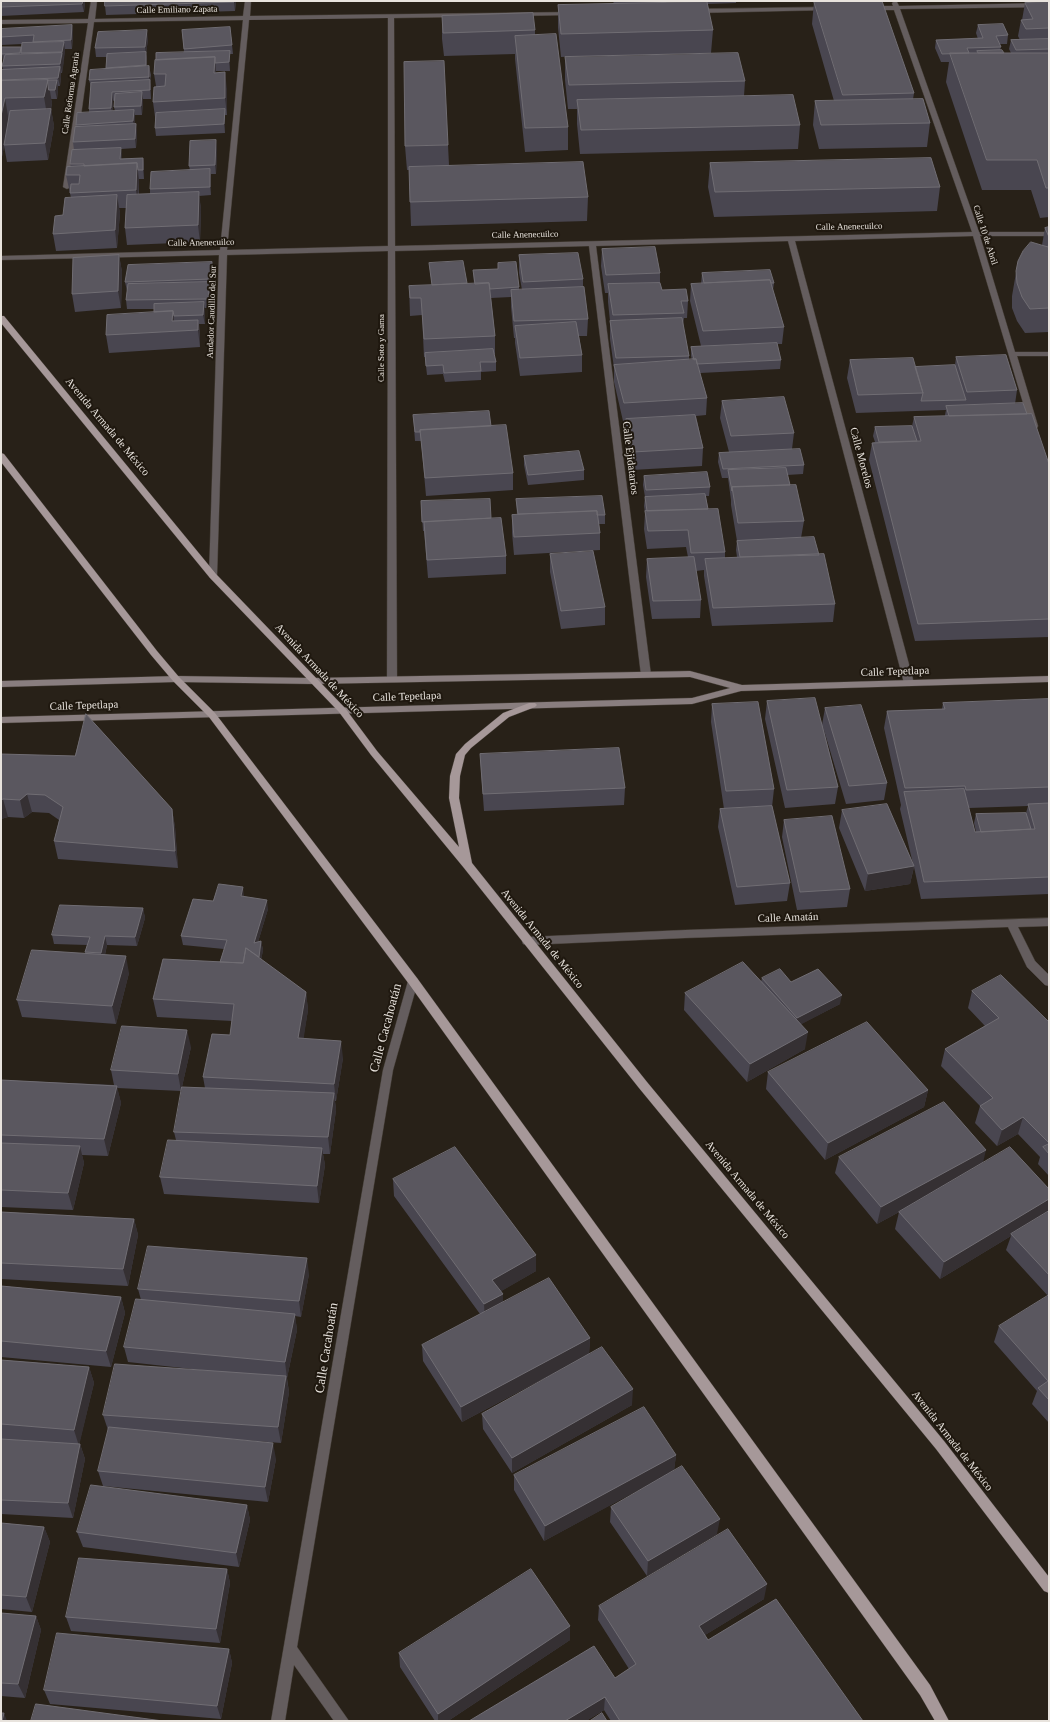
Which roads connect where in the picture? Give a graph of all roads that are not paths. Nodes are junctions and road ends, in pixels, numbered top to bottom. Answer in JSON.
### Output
{"nodes":[{"id":1,"x":94,"y":1,"type":"edge"},
{"id":2,"x":248,"y":1,"type":"edge"},
{"id":3,"x":750,"y":1,"type":"edge"},
{"id":4,"x":896,"y":4,"type":"edge"},
{"id":5,"x":1049,"y":5,"type":"edge"},
{"id":6,"x":864,"y":8,"type":"edge"},
{"id":7,"x":832,"y":9,"type":"edge"},
{"id":8,"x":752,"y":10,"type":"junction"},
{"id":9,"x":690,"y":11,"type":"edge"},
{"id":10,"x":580,"y":13,"type":"edge"},
{"id":11,"x":391,"y":16,"type":"junction"},
{"id":12,"x":246,"y":18,"type":"junction"},
{"id":13,"x":90,"y":21,"type":"junction"},
{"id":14,"x":1,"y":22,"type":"edge"},
{"id":15,"x":67,"y":188,"type":"edge"},
{"id":16,"x":976,"y":234,"type":"junction"},
{"id":17,"x":1049,"y":234,"type":"edge"},
{"id":18,"x":791,"y":239,"type":"junction"},
{"id":19,"x":592,"y":244,"type":"junction"},
{"id":20,"x":392,"y":249,"type":"junction"},
{"id":21,"x":224,"y":253,"type":"junction"},
{"id":22,"x":1,"y":258,"type":"edge"},
{"id":23,"x":1,"y":318,"type":"edge"},
{"id":24,"x":1012,"y":354,"type":"junction"},
{"id":25,"x":1049,"y":354,"type":"edge"},
{"id":26,"x":1036,"y":434,"type":"edge"},
{"id":27,"x":1,"y":456,"type":"edge"},
{"id":28,"x":213,"y":576,"type":"junction"},
{"id":29,"x":646,"y":675,"type":"junction"},
{"id":30,"x":176,"y":679,"type":"junction"},
{"id":31,"x":392,"y":679,"type":"junction"},
{"id":32,"x":1049,"y":679,"type":"edge"},
{"id":33,"x":313,"y":681,"type":"junction"},
{"id":34,"x":909,"y":683,"type":"junction"},
{"id":35,"x":1,"y":684,"type":"edge"},
{"id":36,"x":741,"y":688,"type":"junction"},
{"id":37,"x":532,"y":705,"type":"junction"},
{"id":38,"x":342,"y":710,"type":"junction"},
{"id":39,"x":212,"y":715,"type":"junction"},
{"id":40,"x":1,"y":720,"type":"edge"},
{"id":41,"x":468,"y":866,"type":"junction"},
{"id":42,"x":1049,"y":922,"type":"edge"},
{"id":43,"x":1011,"y":923,"type":"junction"},
{"id":44,"x":527,"y":941,"type":"junction"},
{"id":45,"x":413,"y":981,"type":"junction"},
{"id":46,"x":1049,"y":982,"type":"edge"},
{"id":47,"x":1049,"y":1587,"type":"edge"},
{"id":48,"x":291,"y":1649,"type":"junction"},
{"id":49,"x":278,"y":1721,"type":"edge"},
{"id":50,"x":342,"y":1721,"type":"edge"},
{"id":51,"x":942,"y":1721,"type":"edge"}],
"edges":[{"from":1,"to":13,"type":"street","name":"Calle Reforma Agraria"},
{"from":2,"to":12,"type":"street","name":"Andador Caudillo del Sur"},
{"from":3,"to":8,"type":"street"},
{"from":4,"to":5,"type":"street"},
{"from":4,"to":6,"type":"street"},
{"from":4,"to":16,"type":"street","name":"Calle 10 de Abril"},
{"from":7,"to":8,"type":"street"},
{"from":8,"to":9,"type":"street"},
{"from":10,"to":11,"type":"street","name":"Calle Emiliano Zapata"},
{"from":11,"to":12,"type":"street","name":"Calle Emiliano Zapata"},
{"from":11,"to":20,"type":"street","name":"Calle Soto y Gama"},
{"from":12,"to":13,"type":"street","name":"Calle Emiliano Zapata"},
{"from":12,"to":21,"type":"street","name":"Andador Caudillo del Sur"},
{"from":13,"to":14,"type":"street","name":"Calle Emiliano Zapata"},
{"from":13,"to":15,"type":"street","name":"Calle Reforma Agraria"},
{"from":16,"to":17,"type":"street","name":"Calle Anenecuilco"},
{"from":16,"to":18,"type":"street","name":"Calle Anenecuilco"},
{"from":16,"to":24,"type":"street","name":"Calle 10 de Abril"},
{"from":18,"to":19,"type":"street","name":"Calle Anenecuilco"},
{"from":18,"to":34,"type":"street","name":"Calle Morelos"},
{"from":19,"to":20,"type":"street","name":"Calle Anenecuilco"},
{"from":19,"to":29,"type":"street","name":"Calle Ejidatarios"},
{"from":20,"to":21,"type":"street","name":"Calle Anenecuilco"},
{"from":20,"to":31,"type":"street","name":"Calle Soto y Gama"},
{"from":21,"to":22,"type":"street","name":"Calle Anenecuilco"},
{"from":21,"to":28,"type":"street","name":"Andador Caudillo del Sur"},
{"from":23,"to":28,"type":"main road","name":"Avenida Armada de México"},
{"from":24,"to":25,"type":"street"},
{"from":24,"to":26,"type":"street","name":"Calle 10 de Abril"},
{"from":27,"to":30,"type":"main road"},
{"from":28,"to":33,"type":"main road","name":"Avenida Armada de México"},
{"from":29,"to":31,"type":"street","name":"Calle Tepetlapa"},
{"from":29,"to":36,"type":"street","name":"Calle Tepetlapa"},
{"from":30,"to":33,"type":"street","name":"Calle Tepetlapa"},
{"from":30,"to":35,"type":"street","name":"Calle Tepetlapa"},
{"from":30,"to":39,"type":"main road"},
{"from":31,"to":33,"type":"street","name":"Calle Tepetlapa"},
{"from":32,"to":34,"type":"street","name":"Calle Tepetlapa"},
{"from":33,"to":38,"type":"main road","name":"Avenida Armada de México"},
{"from":34,"to":36,"type":"street","name":"Calle Tepetlapa"},
{"from":36,"to":37,"type":"street","name":"Calle Tepetlapa"},
{"from":37,"to":38,"type":"street","name":"Calle Tepetlapa"},
{"from":37,"to":41,"type":"main road"},
{"from":38,"to":39,"type":"street","name":"Calle Tepetlapa"},
{"from":38,"to":41,"type":"main road","name":"Avenida Armada de México"},
{"from":39,"to":40,"type":"street","name":"Calle Tepetlapa"},
{"from":39,"to":45,"type":"main road"},
{"from":41,"to":44,"type":"main road","name":"Avenida Armada de México"},
{"from":42,"to":43,"type":"street","name":"Calle Amatán"},
{"from":43,"to":44,"type":"street","name":"Calle Amatán"},
{"from":43,"to":46,"type":"street"},
{"from":44,"to":47,"type":"main road","name":"Avenida Armada de México"},
{"from":45,"to":48,"type":"street","name":"Calle Cacahoatán"},
{"from":45,"to":51,"type":"main road"},
{"from":48,"to":49,"type":"street","name":"Calle Cacahoatán"},
{"from":48,"to":50,"type":"street"}]}
